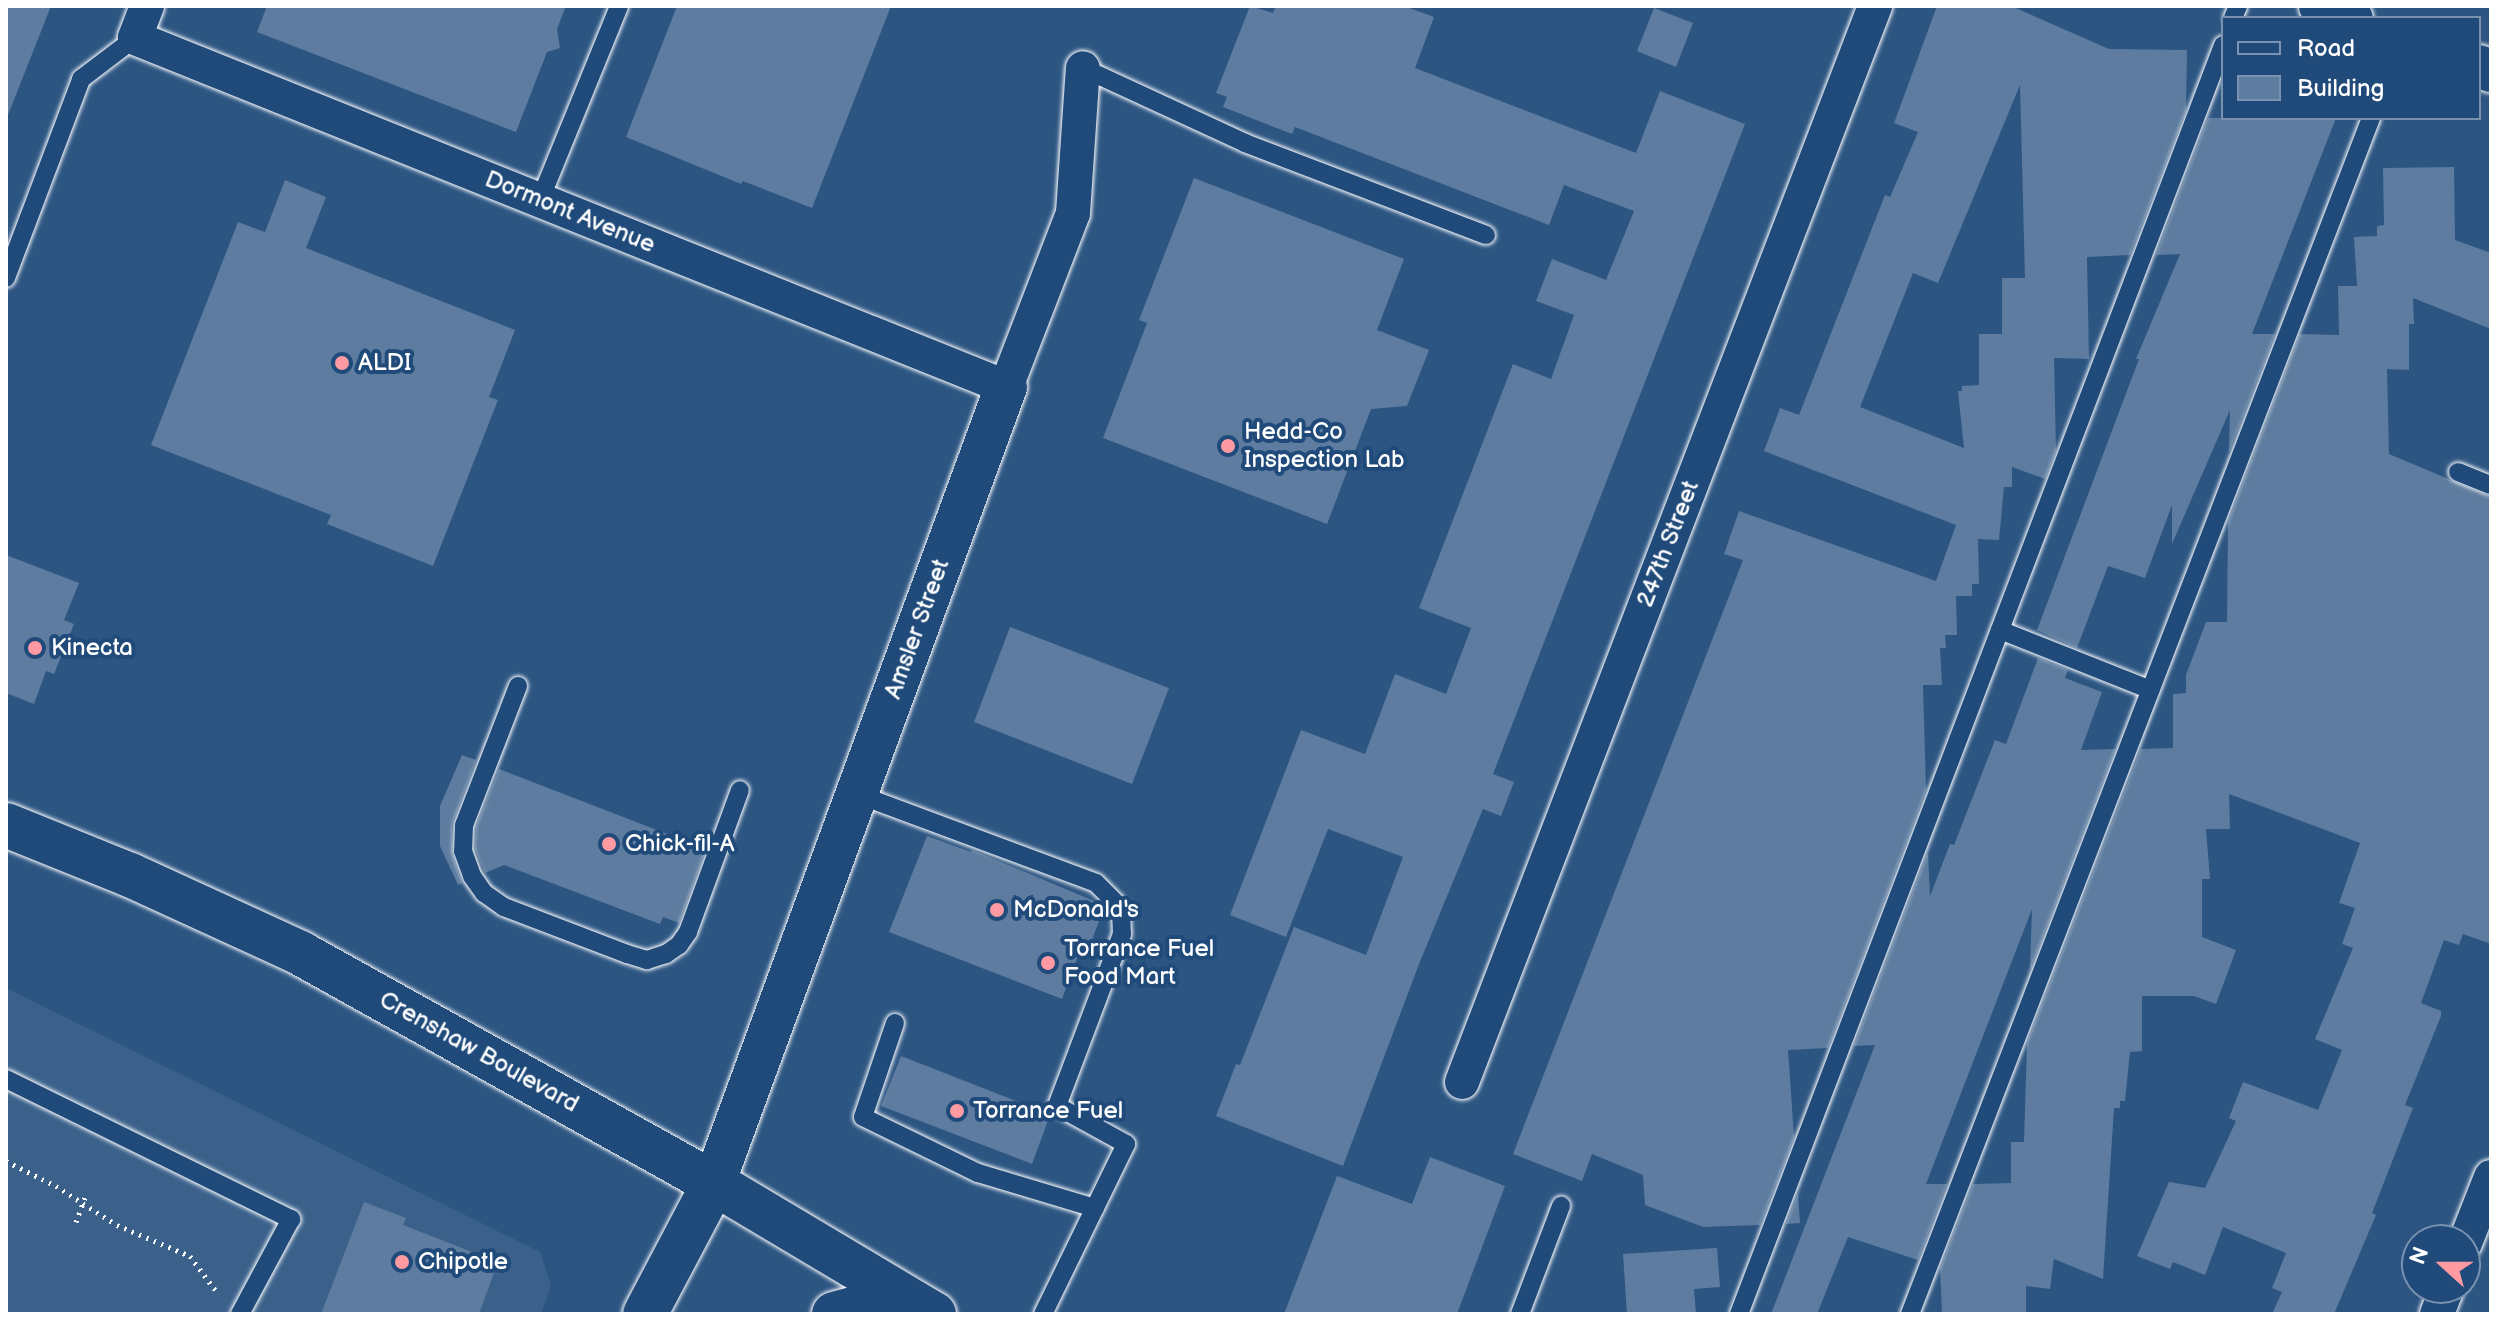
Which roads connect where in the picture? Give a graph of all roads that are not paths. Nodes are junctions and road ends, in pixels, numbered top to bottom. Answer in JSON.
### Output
{"nodes":[{"id":1,"x":147,"y":6,"type":"edge"},
{"id":2,"x":619,"y":6,"type":"edge"},
{"id":3,"x":1875,"y":6,"type":"edge"},
{"id":4,"x":2320,"y":6,"type":"edge"},
{"id":5,"x":2347,"y":16,"type":"edge"},
{"id":6,"x":135,"y":38,"type":"junction"},
{"id":7,"x":2221,"y":50,"type":"edge"},
{"id":8,"x":1083,"y":68,"type":"joint"},
{"id":9,"x":2370,"y":120,"type":"edge"},
{"id":10,"x":540,"y":200,"type":"junction"},
{"id":11,"x":1486,"y":235,"type":"dead end"},
{"id":12,"x":6,"y":278,"type":"edge"},
{"id":13,"x":1006,"y":387,"type":"junction"},
{"id":14,"x":2458,"y":472,"type":"dead end"},
{"id":15,"x":2491,"y":485,"type":"edge"},
{"id":16,"x":2000,"y":630,"type":"junction"},
{"id":17,"x":518,"y":686,"type":"dead end"},
{"id":18,"x":2151,"y":690,"type":"junction"},
{"id":19,"x":740,"y":790,"type":"dead end"},
{"id":20,"x":857,"y":794,"type":"junction"},
{"id":21,"x":6,"y":825,"type":"edge"},
{"id":22,"x":895,"y":1023,"type":"dead end"},
{"id":23,"x":6,"y":1079,"type":"edge"},
{"id":24,"x":1462,"y":1082,"type":"dead end"},
{"id":25,"x":2491,"y":1177,"type":"edge"},
{"id":26,"x":714,"y":1183,"type":"junction"},
{"id":27,"x":1561,"y":1206,"type":"dead end"},
{"id":28,"x":1095,"y":1208,"type":"junction"},
{"id":29,"x":2472,"y":1224,"type":"edge"},
{"id":30,"x":240,"y":1314,"type":"edge"},
{"id":31,"x":645,"y":1314,"type":"edge"},
{"id":32,"x":834,"y":1314,"type":"edge"},
{"id":33,"x":934,"y":1314,"type":"edge"},
{"id":34,"x":1043,"y":1314,"type":"edge"},
{"id":35,"x":1520,"y":1314,"type":"edge"},
{"id":36,"x":1739,"y":1314,"type":"edge"},
{"id":37,"x":1910,"y":1314,"type":"edge"}],
"edges":[{"from":1,"to":6,"type":"street"},
{"from":2,"to":10,"type":"lane"},
{"from":3,"to":24,"type":"street","name":"247th Street"},
{"from":4,"to":5,"type":"street"},
{"from":6,"to":10,"type":"street","name":"Dormont Avenue"},
{"from":6,"to":12,"type":"lane"},
{"from":7,"to":16,"type":"lane"},
{"from":8,"to":11,"type":"lane"},
{"from":8,"to":13,"type":"street","name":"Amsler Street"},
{"from":9,"to":18,"type":"lane"},
{"from":10,"to":13,"type":"street","name":"Dormont Avenue"},
{"from":13,"to":20,"type":"street","name":"Amsler Street"},
{"from":14,"to":15,"type":"lane"},
{"from":16,"to":18,"type":"lane"},
{"from":16,"to":36,"type":"lane"},
{"from":17,"to":19,"type":"lane"},
{"from":18,"to":37,"type":"lane"},
{"from":20,"to":26,"type":"street","name":"Amsler Street"},
{"from":20,"to":28,"type":"lane"},
{"from":21,"to":26,"type":"main road","name":"Crenshaw Boulevard"},
{"from":22,"to":28,"type":"lane"},
{"from":23,"to":30,"type":"lane"},
{"from":25,"to":29,"type":"street"},
{"from":26,"to":31,"type":"main road"},
{"from":26,"to":33,"type":"main road","name":"Crenshaw Boulevard"},
{"from":27,"to":35,"type":"lane"},
{"from":28,"to":34,"type":"lane"},
{"from":32,"to":33,"type":"main road"}]}
